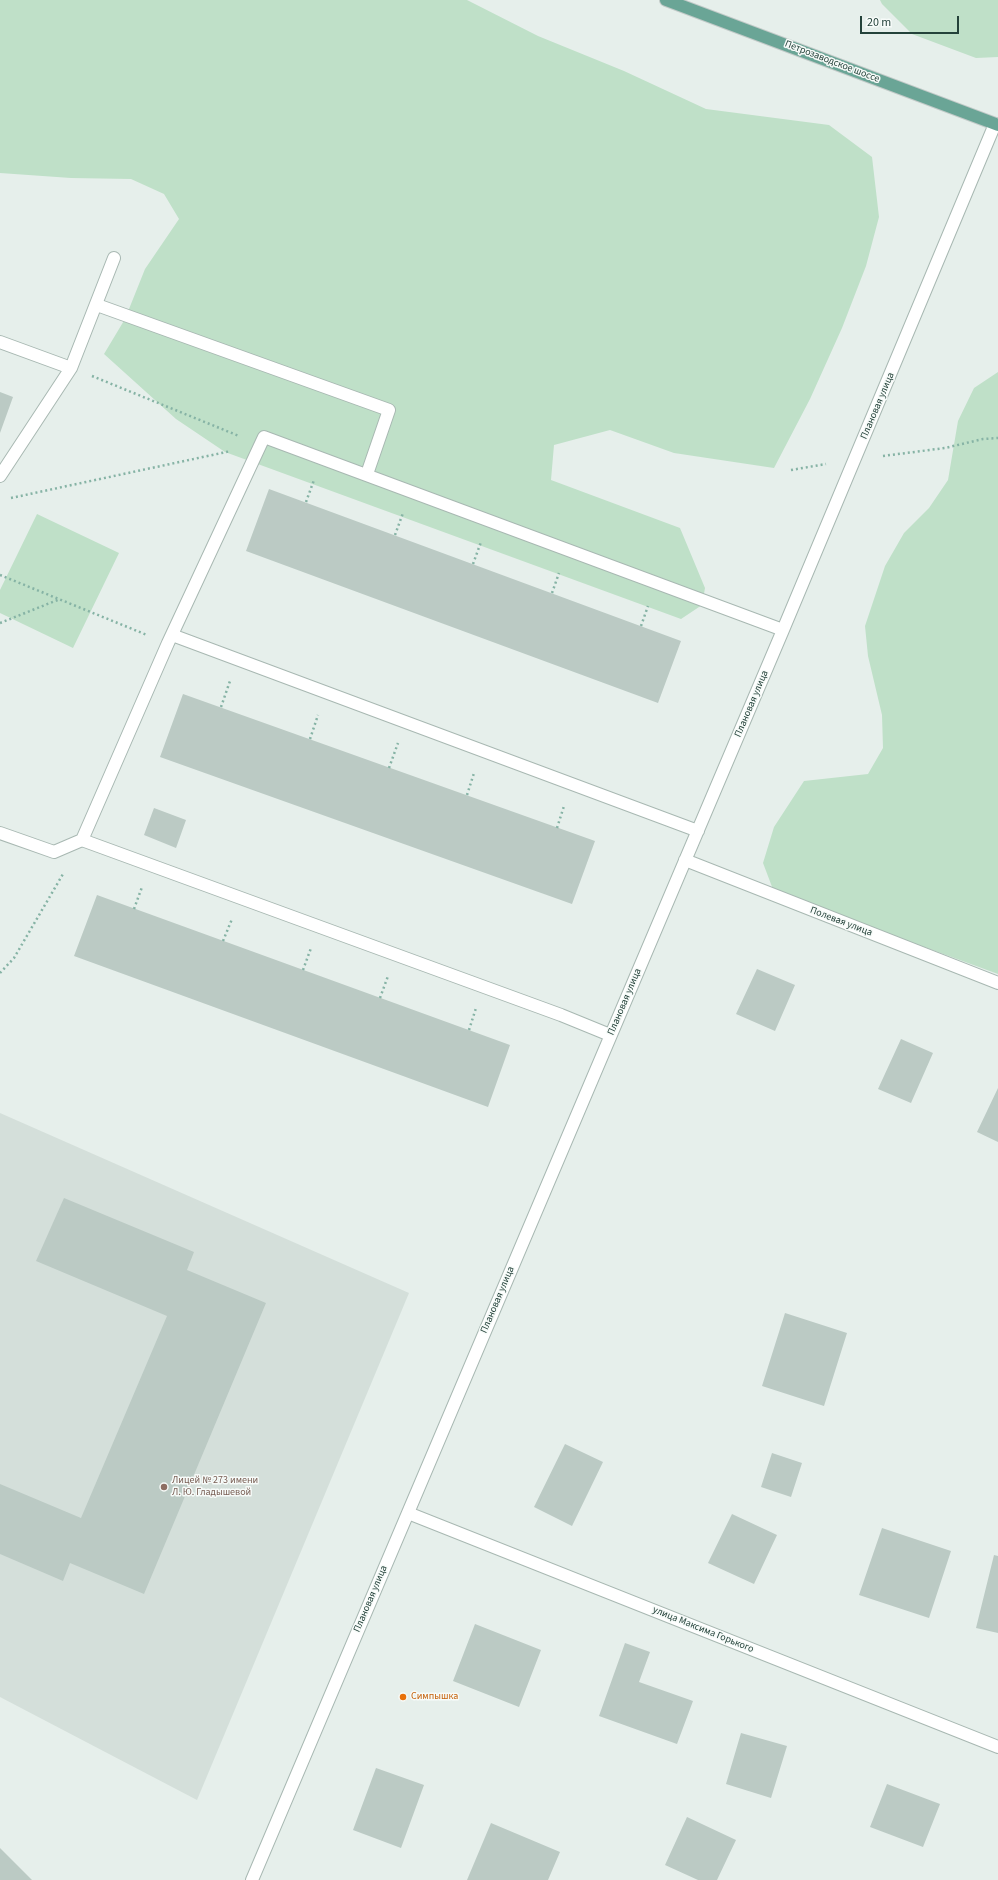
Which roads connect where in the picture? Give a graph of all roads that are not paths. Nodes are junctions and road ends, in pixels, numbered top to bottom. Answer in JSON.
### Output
{"nodes":[{"id":1,"x":666,"y":0,"type":"edge"},
{"id":2,"x":997,"y":124,"type":"edge"},
{"id":3,"x":114,"y":258,"type":"dead end"},
{"id":4,"x":97,"y":305,"type":"junction"},
{"id":5,"x":0,"y":342,"type":"edge"},
{"id":6,"x":72,"y":368,"type":"junction"},
{"id":7,"x":367,"y":474,"type":"junction"},
{"id":8,"x":0,"y":476,"type":"edge"},
{"id":9,"x":783,"y":630,"type":"junction"},
{"id":10,"x":170,"y":639,"type":"junction"},
{"id":11,"x":698,"y":831,"type":"junction"},
{"id":12,"x":0,"y":833,"type":"edge"},
{"id":13,"x":82,"y":840,"type":"junction"},
{"id":14,"x":685,"y":860,"type":"junction"},
{"id":15,"x":998,"y":983,"type":"edge"},
{"id":16,"x":610,"y":1036,"type":"junction"},
{"id":17,"x":408,"y":1513,"type":"junction"},
{"id":18,"x":998,"y":1746,"type":"edge"},
{"id":19,"x":252,"y":1880,"type":"edge"}],
"edges":[{"from":1,"to":2,"type":"main road","name":"Петрозаводское шоссе"},
{"from":2,"to":9,"type":"street","name":"Плановая улица"},
{"from":3,"to":4,"type":"street"},
{"from":4,"to":6,"type":"street"},
{"from":4,"to":7,"type":"street"},
{"from":5,"to":6,"type":"street"},
{"from":6,"to":8,"type":"street"},
{"from":7,"to":9,"type":"street"},
{"from":7,"to":10,"type":"street"},
{"from":9,"to":11,"type":"street","name":"Плановая улица"},
{"from":10,"to":11,"type":"street"},
{"from":10,"to":13,"type":"street"},
{"from":11,"to":14,"type":"street","name":"Плановая улица"},
{"from":12,"to":13,"type":"street"},
{"from":13,"to":16,"type":"street"},
{"from":14,"to":15,"type":"street","name":"Полевая улица"},
{"from":14,"to":16,"type":"street","name":"Плановая улица"},
{"from":16,"to":17,"type":"street","name":"Плановая улица"},
{"from":17,"to":18,"type":"street","name":"улица Максима Горького"},
{"from":17,"to":19,"type":"street","name":"Плановая улица"}]}
